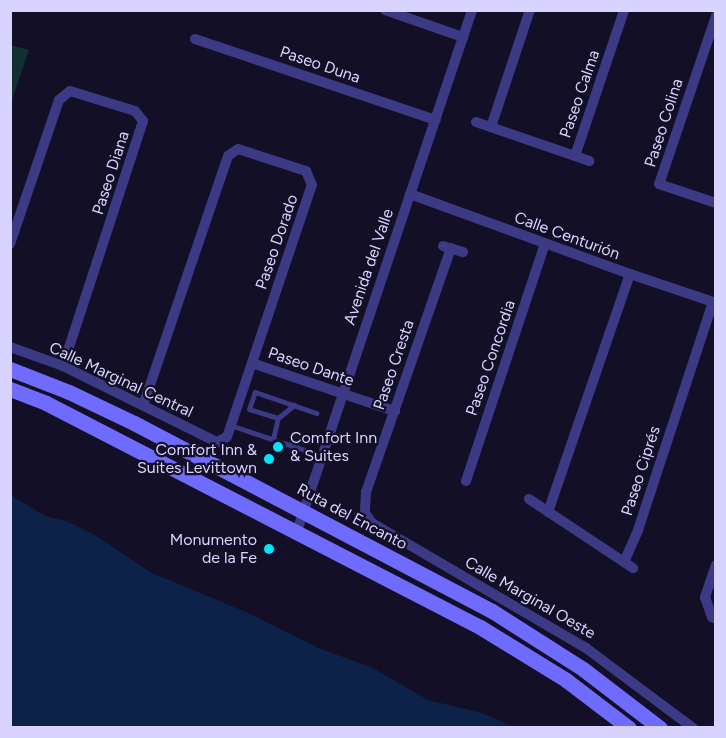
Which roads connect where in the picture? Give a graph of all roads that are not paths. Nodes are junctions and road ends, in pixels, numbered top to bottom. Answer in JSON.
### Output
{"nodes":[{"id":1,"x":385,"y":10,"type":"edge"},
{"id":2,"x":472,"y":10,"type":"edge"},
{"id":3,"x":530,"y":10,"type":"edge"},
{"id":4,"x":624,"y":10,"type":"edge"},
{"id":5,"x":716,"y":16,"type":"edge"},
{"id":6,"x":464,"y":37,"type":"junction"},
{"id":7,"x":195,"y":39,"type":"dead end"},
{"id":8,"x":436,"y":120,"type":"junction"},
{"id":9,"x":476,"y":122,"type":"dead end"},
{"id":10,"x":490,"y":127,"type":"junction"},
{"id":11,"x":575,"y":156,"type":"junction"},
{"id":12,"x":589,"y":161,"type":"dead end"},
{"id":13,"x":410,"y":194,"type":"junction"},
{"id":14,"x":716,"y":203,"type":"edge"},
{"id":15,"x":10,"y":244,"type":"edge"},
{"id":16,"x":545,"y":244,"type":"junction"},
{"id":17,"x":463,"y":252,"type":"dead end"},
{"id":18,"x":630,"y":274,"type":"junction"},
{"id":19,"x":714,"y":302,"type":"edge"},
{"id":20,"x":10,"y":347,"type":"edge"},
{"id":21,"x":252,"y":363,"type":"junction"},
{"id":22,"x":63,"y":366,"type":"junction"},
{"id":23,"x":10,"y":369,"type":"edge"},
{"id":24,"x":10,"y":389,"type":"edge"},
{"id":25,"x":343,"y":393,"type":"junction"},
{"id":26,"x":143,"y":405,"type":"junction"},
{"id":27,"x":294,"y":405,"type":"junction"},
{"id":28,"x":394,"y":411,"type":"junction"},
{"id":29,"x":316,"y":413,"type":"dead end"},
{"id":30,"x":278,"y":418,"type":"junction"},
{"id":31,"x":233,"y":426,"type":"junction"},
{"id":32,"x":273,"y":439,"type":"junction"},
{"id":33,"x":217,"y":442,"type":"joint"},
{"id":34,"x":322,"y":456,"type":"junction"},
{"id":35,"x":466,"y":481,"type":"dead end"},
{"id":36,"x":366,"y":492,"type":"joint"},
{"id":37,"x":529,"y":499,"type":"dead end"},
{"id":38,"x":303,"y":512,"type":"junction"},
{"id":39,"x":548,"y":512,"type":"junction"},
{"id":40,"x":296,"y":534,"type":"junction"},
{"id":41,"x":716,"y":565,"type":"edge"},
{"id":42,"x":716,"y":620,"type":"edge"},
{"id":43,"x":629,"y":728,"type":"edge"},
{"id":44,"x":660,"y":728,"type":"edge"},
{"id":45,"x":693,"y":728,"type":"edge"}],
"edges":[{"from":1,"to":6,"type":"street"},
{"from":2,"to":6,"type":"street","name":"Avenida del Valle"},
{"from":3,"to":10,"type":"street"},
{"from":4,"to":11,"type":"street","name":"Paseo Calma"},
{"from":5,"to":14,"type":"street","name":"Paseo Colina"},
{"from":6,"to":8,"type":"street","name":"Avenida del Valle"},
{"from":7,"to":8,"type":"street","name":"Paseo Duna"},
{"from":8,"to":13,"type":"street","name":"Avenida del Valle"},
{"from":9,"to":10,"type":"street","name":"Paseo Calma"},
{"from":10,"to":11,"type":"street","name":"Paseo Calma"},
{"from":11,"to":12,"type":"street"},
{"from":13,"to":16,"type":"street","name":"Calle Centurión"},
{"from":13,"to":25,"type":"street","name":"Avenida del Valle"},
{"from":15,"to":22,"type":"street","name":"Paseo Diana"},
{"from":16,"to":18,"type":"street","name":"Calle Centurión"},
{"from":16,"to":35,"type":"street","name":"Paseo Concordia"},
{"from":17,"to":28,"type":"street","name":"Paseo Cresta"},
{"from":18,"to":19,"type":"street","name":"Calle Centurión"},
{"from":18,"to":39,"type":"street"},
{"from":19,"to":39,"type":"street","name":"Paseo Ciprés"},
{"from":20,"to":22,"type":"street","name":"Calle Marginal Central"},
{"from":21,"to":25,"type":"street","name":"Paseo Dante"},
{"from":21,"to":26,"type":"street","name":"Paseo Dorado"},
{"from":21,"to":31,"type":"street","name":"Paseo Dorado"},
{"from":22,"to":26,"type":"street","name":"Calle Marginal Central"},
{"from":23,"to":38,"type":"main road","name":"Ruta del Encanto"},
{"from":24,"to":40,"type":"main road"},
{"from":25,"to":28,"type":"street","name":"Paseo Dante"},
{"from":25,"to":34,"type":"street","name":"Avenida del Valle"},
{"from":26,"to":33,"type":"street","name":"Calle Marginal Central"},
{"from":27,"to":29,"type":"lane"},
{"from":27,"to":30,"type":"lane"},
{"from":27,"to":30,"type":"lane"},
{"from":28,"to":36,"type":"street","name":"Paseo Cresta"},
{"from":30,"to":32,"type":"lane"},
{"from":31,"to":32,"type":"lane"},
{"from":31,"to":33,"type":"street","name":"Paseo Dorado"},
{"from":32,"to":34,"type":"lane"},
{"from":34,"to":38,"type":"street","name":"Avenida del Valle"},
{"from":36,"to":45,"type":"street","name":"Calle Marginal Oeste"},
{"from":37,"to":39,"type":"street","name":"Paseo Ciprés"},
{"from":38,"to":40,"type":"street","name":"Avenida del Valle"},
{"from":38,"to":44,"type":"main road","name":"Ruta del Encanto"},
{"from":40,"to":43,"type":"main road"},
{"from":41,"to":42,"type":"street"}]}
